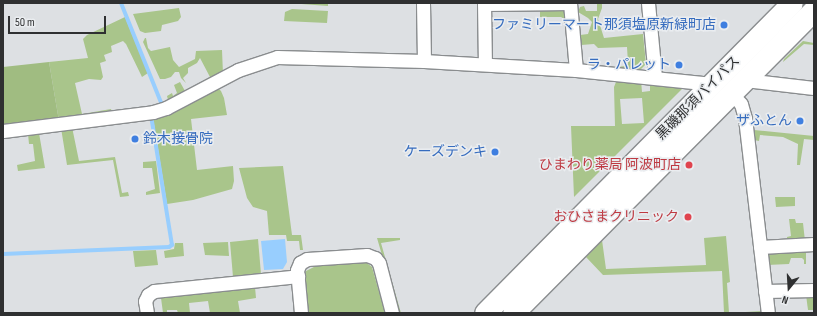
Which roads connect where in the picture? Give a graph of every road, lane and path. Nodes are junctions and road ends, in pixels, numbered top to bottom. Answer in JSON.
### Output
{"nodes":[{"id":1,"x":423,"y":3,"type":"edge"},
{"id":2,"x":570,"y":3,"type":"edge"},
{"id":3,"x":648,"y":3,"type":"edge"},
{"id":4,"x":792,"y":3,"type":"edge"},
{"id":5,"x":484,"y":4,"type":"edge"},
{"id":6,"x":814,"y":10,"type":"edge"},
{"id":7,"x":424,"y":61,"type":"junction"},
{"id":8,"x":485,"y":64,"type":"junction"},
{"id":9,"x":576,"y":70,"type":"junction"},
{"id":10,"x":655,"y":77,"type":"junction"},
{"id":11,"x":712,"y":84,"type":"junction"},
{"id":12,"x":738,"y":87,"type":"junction"},
{"id":13,"x":814,"y":88,"type":"edge"},
{"id":14,"x":3,"y":131,"type":"edge"},
{"id":15,"x":814,"y":244,"type":"edge"},
{"id":16,"x":760,"y":247,"type":"junction"},
{"id":17,"x":298,"y":276,"type":"junction"},
{"id":18,"x":814,"y":290,"type":"edge"},
{"id":19,"x":765,"y":291,"type":"junction"},
{"id":20,"x":147,"y":313,"type":"edge"},
{"id":21,"x":301,"y":313,"type":"edge"},
{"id":22,"x":392,"y":313,"type":"edge"},
{"id":23,"x":485,"y":313,"type":"edge"},
{"id":24,"x":513,"y":313,"type":"edge"},
{"id":25,"x":768,"y":313,"type":"edge"}],
"edges":[{"from":1,"to":7,"type":"street"},
{"from":2,"to":5,"type":"street"},
{"from":2,"to":9,"type":"street"},
{"from":3,"to":10,"type":"street"},
{"from":4,"to":11,"type":"main road","name":"黒磯那須バイパス"},
{"from":5,"to":8,"type":"street"},
{"from":6,"to":12,"type":"main road","name":"黒磯那須バイパス"},
{"from":7,"to":8,"type":"street"},
{"from":7,"to":14,"type":"street"},
{"from":8,"to":9,"type":"street"},
{"from":9,"to":10,"type":"street"},
{"from":10,"to":11,"type":"street"},
{"from":11,"to":23,"type":"main road","name":"黒磯那須バイパス"},
{"from":12,"to":13,"type":"street"},
{"from":12,"to":16,"type":"street"},
{"from":12,"to":24,"type":"main road","name":"黒磯那須バイパス"},
{"from":15,"to":16,"type":"street"},
{"from":16,"to":19,"type":"street"},
{"from":17,"to":20,"type":"street"},
{"from":17,"to":21,"type":"street"},
{"from":17,"to":22,"type":"street"},
{"from":18,"to":19,"type":"street"},
{"from":19,"to":25,"type":"street"}]}
